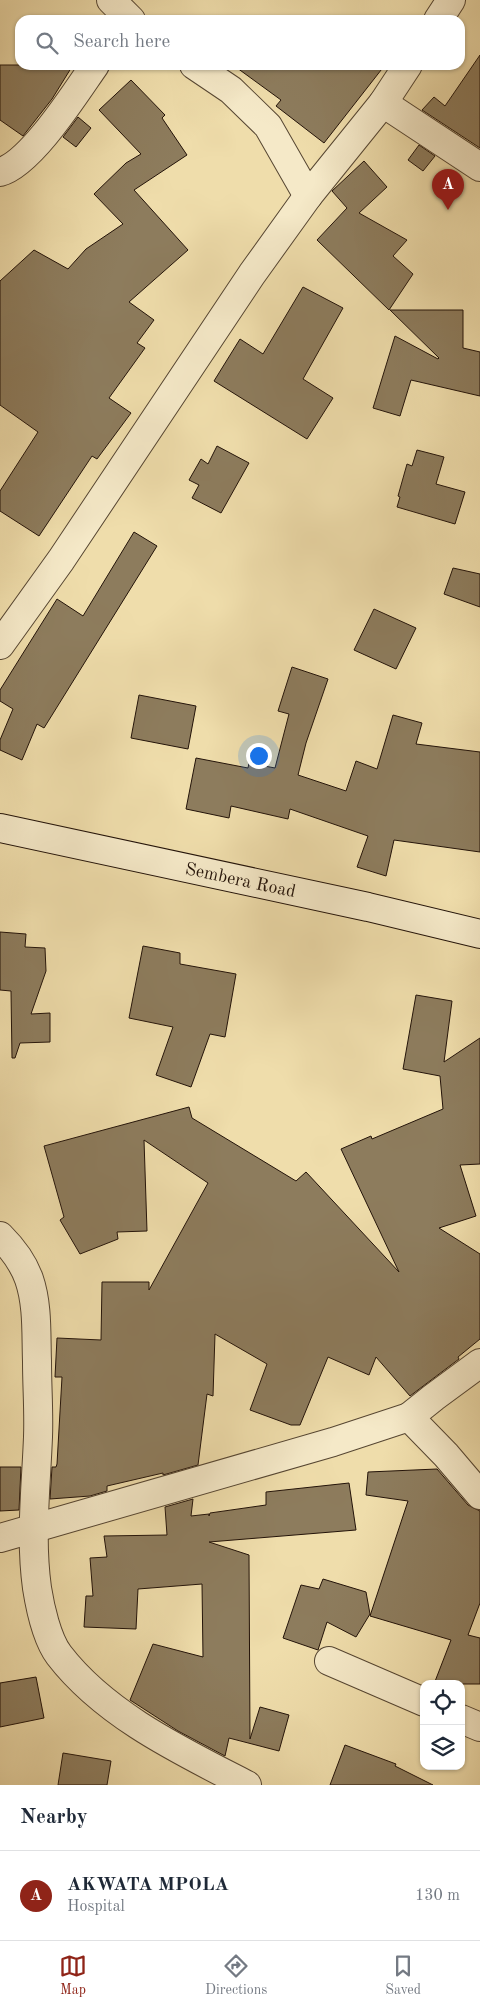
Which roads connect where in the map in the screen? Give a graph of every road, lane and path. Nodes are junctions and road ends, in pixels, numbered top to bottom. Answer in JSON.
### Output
{"nodes":[{"id":1,"x":451,"y":0,"type":"edge"},
{"id":2,"x":441,"y":15,"type":"edge"},
{"id":3,"x":91,"y":70,"type":"edge"},
{"id":4,"x":201,"y":70,"type":"edge"},
{"id":5,"x":405,"y":70,"type":"edge"},
{"id":6,"x":383,"y":103,"type":"junction"},
{"id":7,"x":480,"y":167,"type":"edge"},
{"id":8,"x":0,"y":172,"type":"edge"},
{"id":9,"x":308,"y":196,"type":"junction"},
{"id":10,"x":0,"y":646,"type":"edge"},
{"id":11,"x":0,"y":828,"type":"edge"},
{"id":12,"x":480,"y":934,"type":"edge"},
{"id":13,"x":0,"y":1236,"type":"edge"},
{"id":14,"x":480,"y":1363,"type":"edge"},
{"id":15,"x":409,"y":1417,"type":"junction"},
{"id":16,"x":480,"y":1495,"type":"edge"},
{"id":17,"x":32,"y":1530,"type":"junction"},
{"id":18,"x":0,"y":1538,"type":"edge"},
{"id":19,"x":329,"y":1661,"type":"dead end"},
{"id":20,"x":420,"y":1700,"type":"edge"},
{"id":21,"x":465,"y":1721,"type":"edge"},
{"id":22,"x":480,"y":1727,"type":"edge"},
{"id":23,"x":247,"y":1785,"type":"edge"}],
"edges":[{"from":1,"to":2,"type":"street"},
{"from":3,"to":8,"type":"street"},
{"from":4,"to":9,"type":"street"},
{"from":5,"to":6,"type":"street"},
{"from":6,"to":7,"type":"street"},
{"from":6,"to":9,"type":"street"},
{"from":9,"to":10,"type":"street"},
{"from":11,"to":12,"type":"street","name":"Sembera Road"},
{"from":13,"to":17,"type":"street"},
{"from":14,"to":15,"type":"street"},
{"from":15,"to":16,"type":"street"},
{"from":15,"to":17,"type":"street"},
{"from":17,"to":18,"type":"street"},
{"from":17,"to":23,"type":"street"},
{"from":19,"to":20,"type":"street"},
{"from":21,"to":22,"type":"street"}]}
